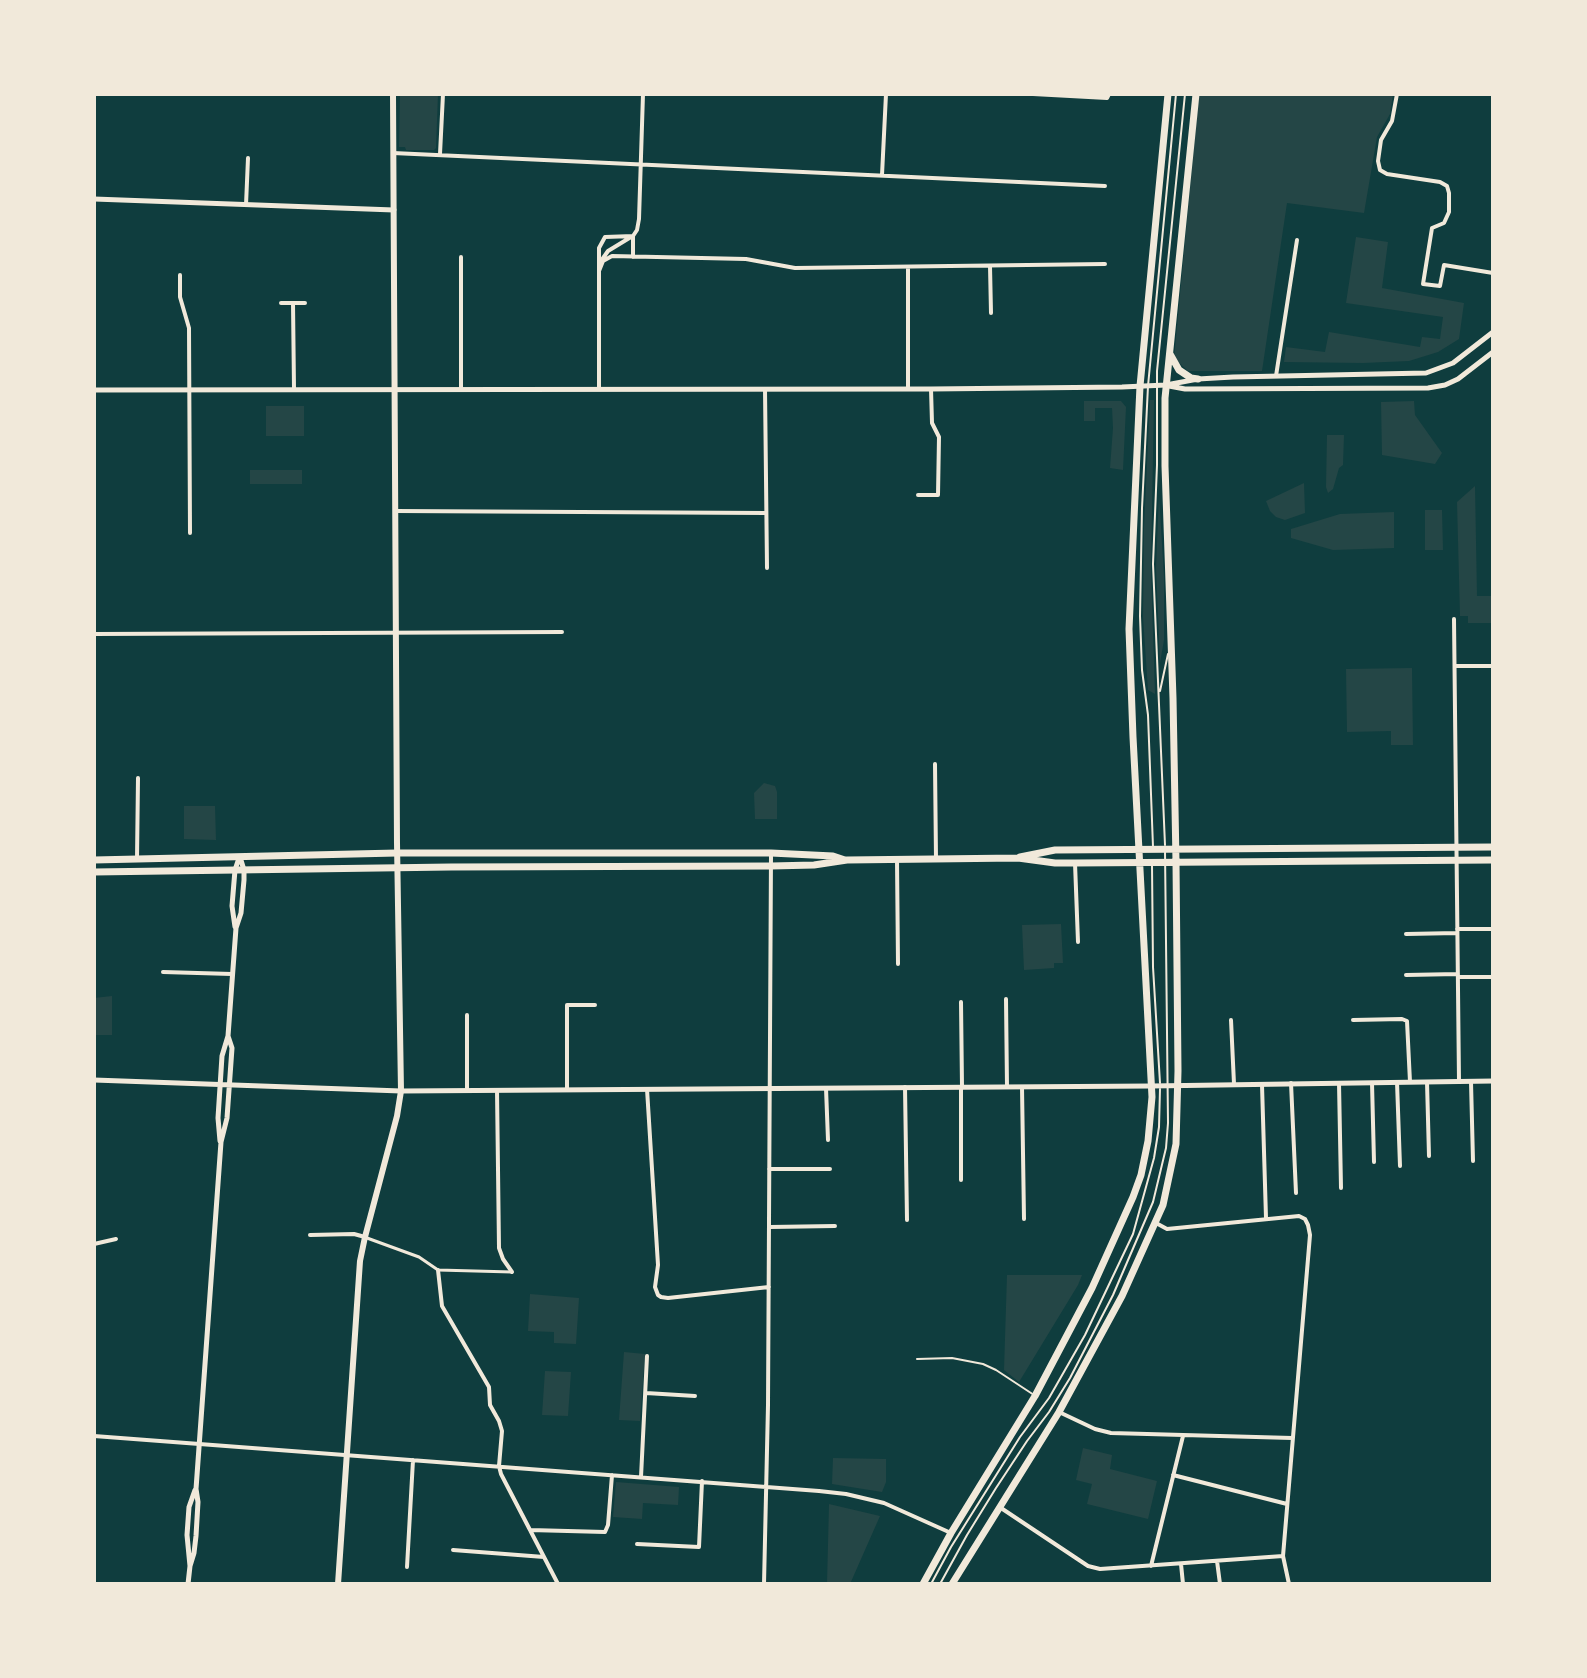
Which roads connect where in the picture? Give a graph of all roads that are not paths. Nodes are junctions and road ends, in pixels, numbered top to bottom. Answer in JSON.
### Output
{"nodes":[{"id":1,"x":393,"y":94,"type":"edge"},
{"id":2,"x":443,"y":94,"type":"edge"},
{"id":3,"x":643,"y":94,"type":"edge"},
{"id":4,"x":886,"y":94,"type":"edge"},
{"id":5,"x":1033,"y":94,"type":"edge"},
{"id":6,"x":1168,"y":94,"type":"edge"},
{"id":7,"x":1176,"y":94,"type":"edge"},
{"id":8,"x":1185,"y":94,"type":"edge"},
{"id":9,"x":1196,"y":94,"type":"edge"},
{"id":10,"x":1397,"y":94,"type":"edge"},
{"id":11,"x":1108,"y":96,"type":"edge"},
{"id":12,"x":393,"y":153,"type":"junction"},
{"id":13,"x":440,"y":154,"type":"junction"},
{"id":14,"x":248,"y":158,"type":"dead end"},
{"id":15,"x":640,"y":164,"type":"junction"},
{"id":16,"x":882,"y":175,"type":"junction"},
{"id":17,"x":1105,"y":186,"type":"dead end"},
{"id":18,"x":94,"y":199,"type":"edge"},
{"id":19,"x":246,"y":205,"type":"junction"},
{"id":20,"x":394,"y":210,"type":"junction"},
{"id":21,"x":633,"y":236,"type":"junction"},
{"id":22,"x":1297,"y":240,"type":"dead end"},
{"id":23,"x":461,"y":257,"type":"dead end"},
{"id":24,"x":633,"y":257,"type":"junction"},
{"id":25,"x":1105,"y":264,"type":"dead end"},
{"id":26,"x":990,"y":266,"type":"junction"},
{"id":27,"x":908,"y":267,"type":"junction"},
{"id":28,"x":599,"y":271,"type":"junction"},
{"id":29,"x":1493,"y":273,"type":"edge"},
{"id":30,"x":180,"y":275,"type":"dead end"},
{"id":31,"x":281,"y":303,"type":"dead end"},
{"id":32,"x":293,"y":303,"type":"junction"},
{"id":33,"x":305,"y":303,"type":"dead end"},
{"id":34,"x":991,"y":313,"type":"dead end"},
{"id":35,"x":1493,"y":332,"type":"edge"},
{"id":36,"x":1169,"y":352,"type":"junction"},
{"id":37,"x":1493,"y":352,"type":"edge"},
{"id":38,"x":1276,"y":376,"type":"junction"},
{"id":39,"x":1198,"y":379,"type":"junction"},
{"id":40,"x":1161,"y":385,"type":"junction"},
{"id":41,"x":1144,"y":386,"type":"junction"},
{"id":42,"x":294,"y":389,"type":"junction"},
{"id":43,"x":395,"y":389,"type":"junction"},
{"id":44,"x":461,"y":389,"type":"junction"},
{"id":45,"x":599,"y":389,"type":"junction"},
{"id":46,"x":765,"y":389,"type":"junction"},
{"id":47,"x":908,"y":389,"type":"junction"},
{"id":48,"x":931,"y":389,"type":"junction"},
{"id":49,"x":1274,"y":389,"type":"junction"},
{"id":50,"x":94,"y":390,"type":"edge"},
{"id":51,"x":189,"y":390,"type":"junction"},
{"id":52,"x":918,"y":495,"type":"dead end"},
{"id":53,"x":395,"y":511,"type":"junction"},
{"id":54,"x":766,"y":513,"type":"junction"},
{"id":55,"x":190,"y":533,"type":"dead end"},
{"id":56,"x":767,"y":568,"type":"joint"},
{"id":57,"x":767,"y":578,"type":"dead end"},
{"id":58,"x":1454,"y":619,"type":"dead end"},
{"id":59,"x":396,"y":631,"type":"junction"},
{"id":60,"x":562,"y":632,"type":"dead end"},
{"id":61,"x":94,"y":634,"type":"edge"},
{"id":62,"x":1170,"y":634,"type":"junction"},
{"id":63,"x":1455,"y":666,"type":"junction"},
{"id":64,"x":1493,"y":666,"type":"edge"},
{"id":65,"x":1159,"y":696,"type":"junction"},
{"id":66,"x":935,"y":764,"type":"dead end"},
{"id":67,"x":138,"y":778,"type":"dead end"},
{"id":68,"x":1493,"y":847,"type":"edge"},
{"id":69,"x":1456,"y":848,"type":"junction"},
{"id":70,"x":1139,"y":850,"type":"junction"},
{"id":71,"x":1153,"y":850,"type":"junction"},
{"id":72,"x":1165,"y":850,"type":"junction"},
{"id":73,"x":1176,"y":850,"type":"junction"},
{"id":74,"x":397,"y":853,"type":"junction"},
{"id":75,"x":771,"y":853,"type":"junction"},
{"id":76,"x":240,"y":857,"type":"junction"},
{"id":77,"x":1018,"y":858,"type":"junction"},
{"id":78,"x":137,"y":859,"type":"junction"},
{"id":79,"x":936,"y":859,"type":"junction"},
{"id":80,"x":94,"y":860,"type":"edge"},
{"id":81,"x":847,"y":860,"type":"junction"},
{"id":82,"x":897,"y":860,"type":"junction"},
{"id":83,"x":1493,"y":860,"type":"edge"},
{"id":84,"x":1457,"y":861,"type":"junction"},
{"id":85,"x":1152,"y":862,"type":"junction"},
{"id":86,"x":1166,"y":862,"type":"junction"},
{"id":87,"x":1176,"y":862,"type":"junction"},
{"id":88,"x":1075,"y":863,"type":"junction"},
{"id":89,"x":1140,"y":863,"type":"junction"},
{"id":90,"x":771,"y":866,"type":"junction"},
{"id":91,"x":398,"y":868,"type":"junction"},
{"id":92,"x":239,"y":870,"type":"junction"},
{"id":93,"x":94,"y":872,"type":"edge"},
{"id":94,"x":236,"y":928,"type":"junction"},
{"id":95,"x":1493,"y":929,"type":"edge"},
{"id":96,"x":1457,"y":931,"type":"junction"},
{"id":97,"x":1406,"y":934,"type":"dead end"},
{"id":98,"x":1078,"y":942,"type":"dead end"},
{"id":99,"x":898,"y":964,"type":"dead end"},
{"id":100,"x":163,"y":972,"type":"dead end"},
{"id":101,"x":232,"y":974,"type":"junction"},
{"id":102,"x":1406,"y":975,"type":"dead end"},
{"id":103,"x":1458,"y":976,"type":"junction"},
{"id":104,"x":1493,"y":977,"type":"edge"},
{"id":105,"x":1006,"y":999,"type":"dead end"},
{"id":106,"x":961,"y":1002,"type":"dead end"},
{"id":107,"x":595,"y":1005,"type":"dead end"},
{"id":108,"x":467,"y":1015,"type":"dead end"},
{"id":109,"x":1231,"y":1020,"type":"dead end"},
{"id":110,"x":1353,"y":1020,"type":"dead end"},
{"id":111,"x":228,"y":1036,"type":"junction"},
{"id":112,"x":94,"y":1080,"type":"edge"},
{"id":113,"x":1493,"y":1081,"type":"edge"},
{"id":114,"x":1397,"y":1082,"type":"junction"},
{"id":115,"x":1410,"y":1082,"type":"junction"},
{"id":116,"x":1427,"y":1082,"type":"junction"},
{"id":117,"x":1459,"y":1082,"type":"junction"},
{"id":118,"x":1471,"y":1082,"type":"junction"},
{"id":119,"x":1291,"y":1083,"type":"junction"},
{"id":120,"x":1339,"y":1083,"type":"junction"},
{"id":121,"x":1372,"y":1083,"type":"junction"},
{"id":122,"x":1178,"y":1084,"type":"junction"},
{"id":123,"x":1234,"y":1084,"type":"junction"},
{"id":124,"x":1262,"y":1084,"type":"junction"},
{"id":125,"x":220,"y":1085,"type":"junction"},
{"id":126,"x":229,"y":1085,"type":"junction"},
{"id":127,"x":1168,"y":1085,"type":"junction"},
{"id":128,"x":1156,"y":1086,"type":"junction"},
{"id":129,"x":905,"y":1087,"type":"junction"},
{"id":130,"x":962,"y":1087,"type":"junction"},
{"id":131,"x":1007,"y":1087,"type":"junction"},
{"id":132,"x":1022,"y":1087,"type":"junction"},
{"id":133,"x":769,"y":1088,"type":"junction"},
{"id":134,"x":826,"y":1088,"type":"junction"},
{"id":135,"x":647,"y":1089,"type":"junction"},
{"id":136,"x":467,"y":1090,"type":"junction"},
{"id":137,"x":497,"y":1090,"type":"junction"},
{"id":138,"x":567,"y":1090,"type":"junction"},
{"id":139,"x":401,"y":1091,"type":"junction"},
{"id":140,"x":828,"y":1140,"type":"dead end"},
{"id":141,"x":221,"y":1142,"type":"junction"},
{"id":142,"x":1429,"y":1156,"type":"dead end"},
{"id":143,"x":1473,"y":1161,"type":"dead end"},
{"id":144,"x":1374,"y":1162,"type":"dead end"},
{"id":145,"x":1400,"y":1166,"type":"dead end"},
{"id":146,"x":769,"y":1169,"type":"junction"},
{"id":147,"x":830,"y":1169,"type":"dead end"},
{"id":148,"x":961,"y":1180,"type":"dead end"},
{"id":149,"x":1341,"y":1188,"type":"dead end"},
{"id":150,"x":1296,"y":1193,"type":"dead end"},
{"id":151,"x":1266,"y":1218,"type":"junction"},
{"id":152,"x":1024,"y":1219,"type":"dead end"},
{"id":153,"x":907,"y":1220,"type":"dead end"},
{"id":154,"x":1156,"y":1223,"type":"junction"},
{"id":155,"x":835,"y":1226,"type":"dead end"},
{"id":156,"x":769,"y":1227,"type":"junction"},
{"id":157,"x":310,"y":1235,"type":"dead end"},
{"id":158,"x":365,"y":1237,"type":"junction"},
{"id":159,"x":116,"y":1239,"type":"dead end"},
{"id":160,"x":94,"y":1244,"type":"edge"},
{"id":161,"x":438,"y":1270,"type":"junction"},
{"id":162,"x":512,"y":1272,"type":"joint"},
{"id":163,"x":769,"y":1287,"type":"junction"},
{"id":164,"x":647,"y":1356,"type":"dead end"},
{"id":165,"x":917,"y":1359,"type":"dead end"},
{"id":166,"x":645,"y":1393,"type":"junction"},
{"id":167,"x":695,"y":1396,"type":"dead end"},
{"id":168,"x":1035,"y":1396,"type":"junction"},
{"id":169,"x":1059,"y":1412,"type":"junction"},
{"id":170,"x":1183,"y":1435,"type":"junction"},
{"id":171,"x":94,"y":1436,"type":"edge"},
{"id":172,"x":1292,"y":1438,"type":"junction"},
{"id":173,"x":199,"y":1444,"type":"junction"},
{"id":174,"x":348,"y":1455,"type":"junction"},
{"id":175,"x":413,"y":1460,"type":"junction"},
{"id":176,"x":499,"y":1466,"type":"junction"},
{"id":177,"x":612,"y":1474,"type":"junction"},
{"id":178,"x":1173,"y":1475,"type":"junction"},
{"id":179,"x":641,"y":1477,"type":"junction"},
{"id":180,"x":702,"y":1481,"type":"junction"},
{"id":181,"x":766,"y":1486,"type":"junction"},
{"id":182,"x":1287,"y":1504,"type":"junction"},
{"id":183,"x":999,"y":1507,"type":"junction"},
{"id":184,"x":530,"y":1530,"type":"junction"},
{"id":185,"x":951,"y":1533,"type":"junction"},
{"id":186,"x":637,"y":1544,"type":"dead end"},
{"id":187,"x":453,"y":1550,"type":"dead end"},
{"id":188,"x":1283,"y":1556,"type":"junction"},
{"id":189,"x":544,"y":1557,"type":"junction"},
{"id":190,"x":1217,"y":1561,"type":"junction"},
{"id":191,"x":1181,"y":1564,"type":"junction"},
{"id":192,"x":1151,"y":1566,"type":"junction"},
{"id":193,"x":407,"y":1567,"type":"dead end"},
{"id":194,"x":188,"y":1584,"type":"edge"},
{"id":195,"x":338,"y":1584,"type":"edge"},
{"id":196,"x":558,"y":1584,"type":"edge"},
{"id":197,"x":764,"y":1584,"type":"edge"},
{"id":198,"x":923,"y":1584,"type":"edge"},
{"id":199,"x":931,"y":1584,"type":"edge"},
{"id":200,"x":940,"y":1584,"type":"edge"},
{"id":201,"x":952,"y":1584,"type":"edge"},
{"id":202,"x":1183,"y":1584,"type":"edge"},
{"id":203,"x":1220,"y":1584,"type":"edge"},
{"id":204,"x":1289,"y":1584,"type":"edge"}],
"edges":[{"from":1,"to":12,"type":"main road"},
{"from":2,"to":13,"type":"street"},
{"from":3,"to":15,"type":"street"},
{"from":4,"to":16,"type":"street"},
{"from":5,"to":11,"type":"street"},
{"from":6,"to":41,"type":"main road"},
{"from":7,"to":41,"type":"lane"},
{"from":8,"to":40,"type":"lane"},
{"from":9,"to":36,"type":"main road"},
{"from":10,"to":29,"type":"street"},
{"from":12,"to":13,"type":"street"},
{"from":12,"to":20,"type":"main road"},
{"from":13,"to":15,"type":"street"},
{"from":14,"to":19,"type":"street"},
{"from":15,"to":16,"type":"street"},
{"from":15,"to":21,"type":"street"},
{"from":16,"to":17,"type":"street"},
{"from":18,"to":19,"type":"street"},
{"from":19,"to":20,"type":"street"},
{"from":20,"to":43,"type":"main road"},
{"from":21,"to":24,"type":"street"},
{"from":21,"to":28,"type":"street"},
{"from":21,"to":28,"type":"street"},
{"from":22,"to":38,"type":"street"},
{"from":23,"to":44,"type":"street"},
{"from":24,"to":27,"type":"street"},
{"from":24,"to":28,"type":"street"},
{"from":25,"to":26,"type":"street"},
{"from":26,"to":27,"type":"street"},
{"from":26,"to":34,"type":"street"},
{"from":27,"to":47,"type":"street"},
{"from":28,"to":45,"type":"street"},
{"from":30,"to":51,"type":"street"},
{"from":31,"to":32,"type":"street"},
{"from":32,"to":33,"type":"street"},
{"from":32,"to":42,"type":"street"},
{"from":35,"to":38,"type":"street"},
{"from":36,"to":39,"type":"main road"},
{"from":36,"to":40,"type":"main road"},
{"from":37,"to":49,"type":"street"},
{"from":38,"to":39,"type":"street"},
{"from":38,"to":49,"type":"street"},
{"from":39,"to":40,"type":"street"},
{"from":40,"to":41,"type":"street"},
{"from":40,"to":49,"type":"street"},
{"from":40,"to":62,"type":"main road"},
{"from":40,"to":65,"type":"lane"},
{"from":41,"to":48,"type":"street"},
{"from":41,"to":70,"type":"main road"},
{"from":41,"to":71,"type":"lane"},
{"from":42,"to":43,"type":"street"},
{"from":42,"to":51,"type":"street"},
{"from":43,"to":44,"type":"street"},
{"from":43,"to":53,"type":"main road"},
{"from":44,"to":45,"type":"street"},
{"from":45,"to":46,"type":"street"},
{"from":46,"to":47,"type":"street"},
{"from":46,"to":54,"type":"street"},
{"from":47,"to":48,"type":"street"},
{"from":48,"to":52,"type":"street"},
{"from":50,"to":51,"type":"street"},
{"from":51,"to":55,"type":"street"},
{"from":53,"to":54,"type":"street"},
{"from":53,"to":59,"type":"main road"},
{"from":54,"to":56,"type":"street"},
{"from":56,"to":57,"type":"lane"},
{"from":58,"to":63,"type":"street"},
{"from":59,"to":60,"type":"street"},
{"from":59,"to":61,"type":"street"},
{"from":59,"to":74,"type":"main road"},
{"from":62,"to":65,"type":"lane"},
{"from":62,"to":73,"type":"main road"},
{"from":63,"to":64,"type":"street"},
{"from":63,"to":69,"type":"street"},
{"from":65,"to":72,"type":"lane"},
{"from":66,"to":79,"type":"street"},
{"from":67,"to":78,"type":"street"},
{"from":68,"to":69,"type":"main road"},
{"from":69,"to":73,"type":"main road"},
{"from":69,"to":84,"type":"street"},
{"from":70,"to":71,"type":"main road"},
{"from":70,"to":77,"type":"main road"},
{"from":70,"to":89,"type":"main road"},
{"from":71,"to":72,"type":"main road"},
{"from":72,"to":73,"type":"main road"},
{"from":72,"to":86,"type":"lane"},
{"from":73,"to":87,"type":"main road"},
{"from":74,"to":75,"type":"main road"},
{"from":74,"to":76,"type":"main road"},
{"from":74,"to":91,"type":"main road"},
{"from":75,"to":81,"type":"main road"},
{"from":75,"to":90,"type":"street"},
{"from":76,"to":78,"type":"main road"},
{"from":76,"to":92,"type":"street"},
{"from":77,"to":79,"type":"main road"},
{"from":77,"to":88,"type":"main road"},
{"from":78,"to":80,"type":"main road"},
{"from":79,"to":82,"type":"main road"},
{"from":81,"to":82,"type":"main road"},
{"from":81,"to":90,"type":"main road"},
{"from":82,"to":99,"type":"street"},
{"from":83,"to":84,"type":"main road"},
{"from":84,"to":87,"type":"main road"},
{"from":84,"to":96,"type":"street"},
{"from":85,"to":86,"type":"main road"},
{"from":85,"to":89,"type":"main road"},
{"from":85,"to":128,"type":"lane"},
{"from":86,"to":87,"type":"main road"},
{"from":86,"to":127,"type":"lane"},
{"from":87,"to":122,"type":"main road"},
{"from":88,"to":89,"type":"main road"},
{"from":88,"to":98,"type":"street"},
{"from":89,"to":128,"type":"main road"},
{"from":90,"to":91,"type":"main road"},
{"from":90,"to":133,"type":"street"},
{"from":91,"to":92,"type":"main road"},
{"from":91,"to":139,"type":"main road"},
{"from":92,"to":93,"type":"main road"},
{"from":92,"to":94,"type":"street"},
{"from":92,"to":94,"type":"street"},
{"from":94,"to":101,"type":"street"},
{"from":95,"to":96,"type":"street"},
{"from":96,"to":97,"type":"street"},
{"from":96,"to":103,"type":"street"},
{"from":100,"to":101,"type":"street"},
{"from":101,"to":111,"type":"street"},
{"from":102,"to":103,"type":"street"},
{"from":103,"to":104,"type":"street"},
{"from":103,"to":117,"type":"street"},
{"from":105,"to":131,"type":"street"},
{"from":106,"to":130,"type":"street"},
{"from":107,"to":138,"type":"street"},
{"from":108,"to":136,"type":"street"},
{"from":109,"to":123,"type":"street"},
{"from":110,"to":115,"type":"street"},
{"from":111,"to":125,"type":"street"},
{"from":111,"to":126,"type":"street"},
{"from":112,"to":125,"type":"street"},
{"from":113,"to":118,"type":"street"},
{"from":114,"to":115,"type":"street"},
{"from":114,"to":121,"type":"street"},
{"from":114,"to":145,"type":"street"},
{"from":115,"to":116,"type":"street"},
{"from":116,"to":117,"type":"street"},
{"from":116,"to":142,"type":"street"},
{"from":117,"to":118,"type":"street"},
{"from":118,"to":143,"type":"street"},
{"from":119,"to":120,"type":"street"},
{"from":119,"to":124,"type":"street"},
{"from":119,"to":150,"type":"street"},
{"from":120,"to":121,"type":"street"},
{"from":120,"to":149,"type":"street"},
{"from":121,"to":144,"type":"street"},
{"from":122,"to":123,"type":"street"},
{"from":122,"to":127,"type":"street"},
{"from":122,"to":154,"type":"main road"},
{"from":123,"to":124,"type":"street"},
{"from":124,"to":151,"type":"street"},
{"from":125,"to":126,"type":"street"},
{"from":125,"to":141,"type":"street"},
{"from":126,"to":139,"type":"street"},
{"from":126,"to":141,"type":"street"},
{"from":127,"to":128,"type":"street"},
{"from":127,"to":200,"type":"lane"},
{"from":128,"to":132,"type":"street"},
{"from":128,"to":168,"type":"main road"},
{"from":128,"to":199,"type":"lane"},
{"from":129,"to":130,"type":"street"},
{"from":129,"to":134,"type":"street"},
{"from":129,"to":153,"type":"street"},
{"from":130,"to":131,"type":"street"},
{"from":130,"to":148,"type":"street"},
{"from":131,"to":132,"type":"street"},
{"from":132,"to":152,"type":"street"},
{"from":133,"to":134,"type":"street"},
{"from":133,"to":135,"type":"street"},
{"from":133,"to":146,"type":"street"},
{"from":134,"to":140,"type":"street"},
{"from":135,"to":138,"type":"street"},
{"from":135,"to":163,"type":"street"},
{"from":136,"to":137,"type":"street"},
{"from":136,"to":139,"type":"street"},
{"from":137,"to":138,"type":"street"},
{"from":137,"to":162,"type":"street"},
{"from":139,"to":158,"type":"main road"},
{"from":141,"to":173,"type":"street"},
{"from":146,"to":147,"type":"street"},
{"from":146,"to":156,"type":"street"},
{"from":151,"to":154,"type":"street"},
{"from":151,"to":172,"type":"street"},
{"from":154,"to":169,"type":"main road"},
{"from":155,"to":156,"type":"street"},
{"from":156,"to":163,"type":"street"},
{"from":157,"to":158,"type":"street"},
{"from":158,"to":161,"type":"street"},
{"from":158,"to":174,"type":"main road"},
{"from":159,"to":160,"type":"street"},
{"from":161,"to":162,"type":"street"},
{"from":161,"to":176,"type":"street"},
{"from":163,"to":181,"type":"street"},
{"from":164,"to":166,"type":"street"},
{"from":165,"to":168,"type":"lane"},
{"from":166,"to":167,"type":"street"},
{"from":166,"to":179,"type":"street"},
{"from":168,"to":185,"type":"main road"},
{"from":169,"to":170,"type":"street"},
{"from":169,"to":183,"type":"main road"},
{"from":170,"to":172,"type":"street"},
{"from":170,"to":178,"type":"street"},
{"from":171,"to":173,"type":"street"},
{"from":172,"to":182,"type":"street"},
{"from":173,"to":174,"type":"street"},
{"from":173,"to":194,"type":"street"},
{"from":174,"to":175,"type":"street"},
{"from":174,"to":195,"type":"main road"},
{"from":175,"to":176,"type":"street"},
{"from":175,"to":193,"type":"street"},
{"from":176,"to":177,"type":"street"},
{"from":176,"to":184,"type":"street"},
{"from":177,"to":179,"type":"street"},
{"from":177,"to":184,"type":"street"},
{"from":178,"to":182,"type":"street"},
{"from":178,"to":192,"type":"street"},
{"from":179,"to":180,"type":"street"},
{"from":180,"to":181,"type":"street"},
{"from":180,"to":186,"type":"street"},
{"from":181,"to":185,"type":"street"},
{"from":181,"to":197,"type":"street"},
{"from":182,"to":188,"type":"street"},
{"from":183,"to":192,"type":"street"},
{"from":183,"to":201,"type":"main road"},
{"from":184,"to":189,"type":"street"},
{"from":185,"to":198,"type":"main road"},
{"from":187,"to":189,"type":"street"},
{"from":188,"to":190,"type":"street"},
{"from":188,"to":204,"type":"street"},
{"from":189,"to":196,"type":"street"},
{"from":190,"to":191,"type":"street"},
{"from":190,"to":203,"type":"street"},
{"from":191,"to":192,"type":"street"},
{"from":191,"to":202,"type":"street"}]}
